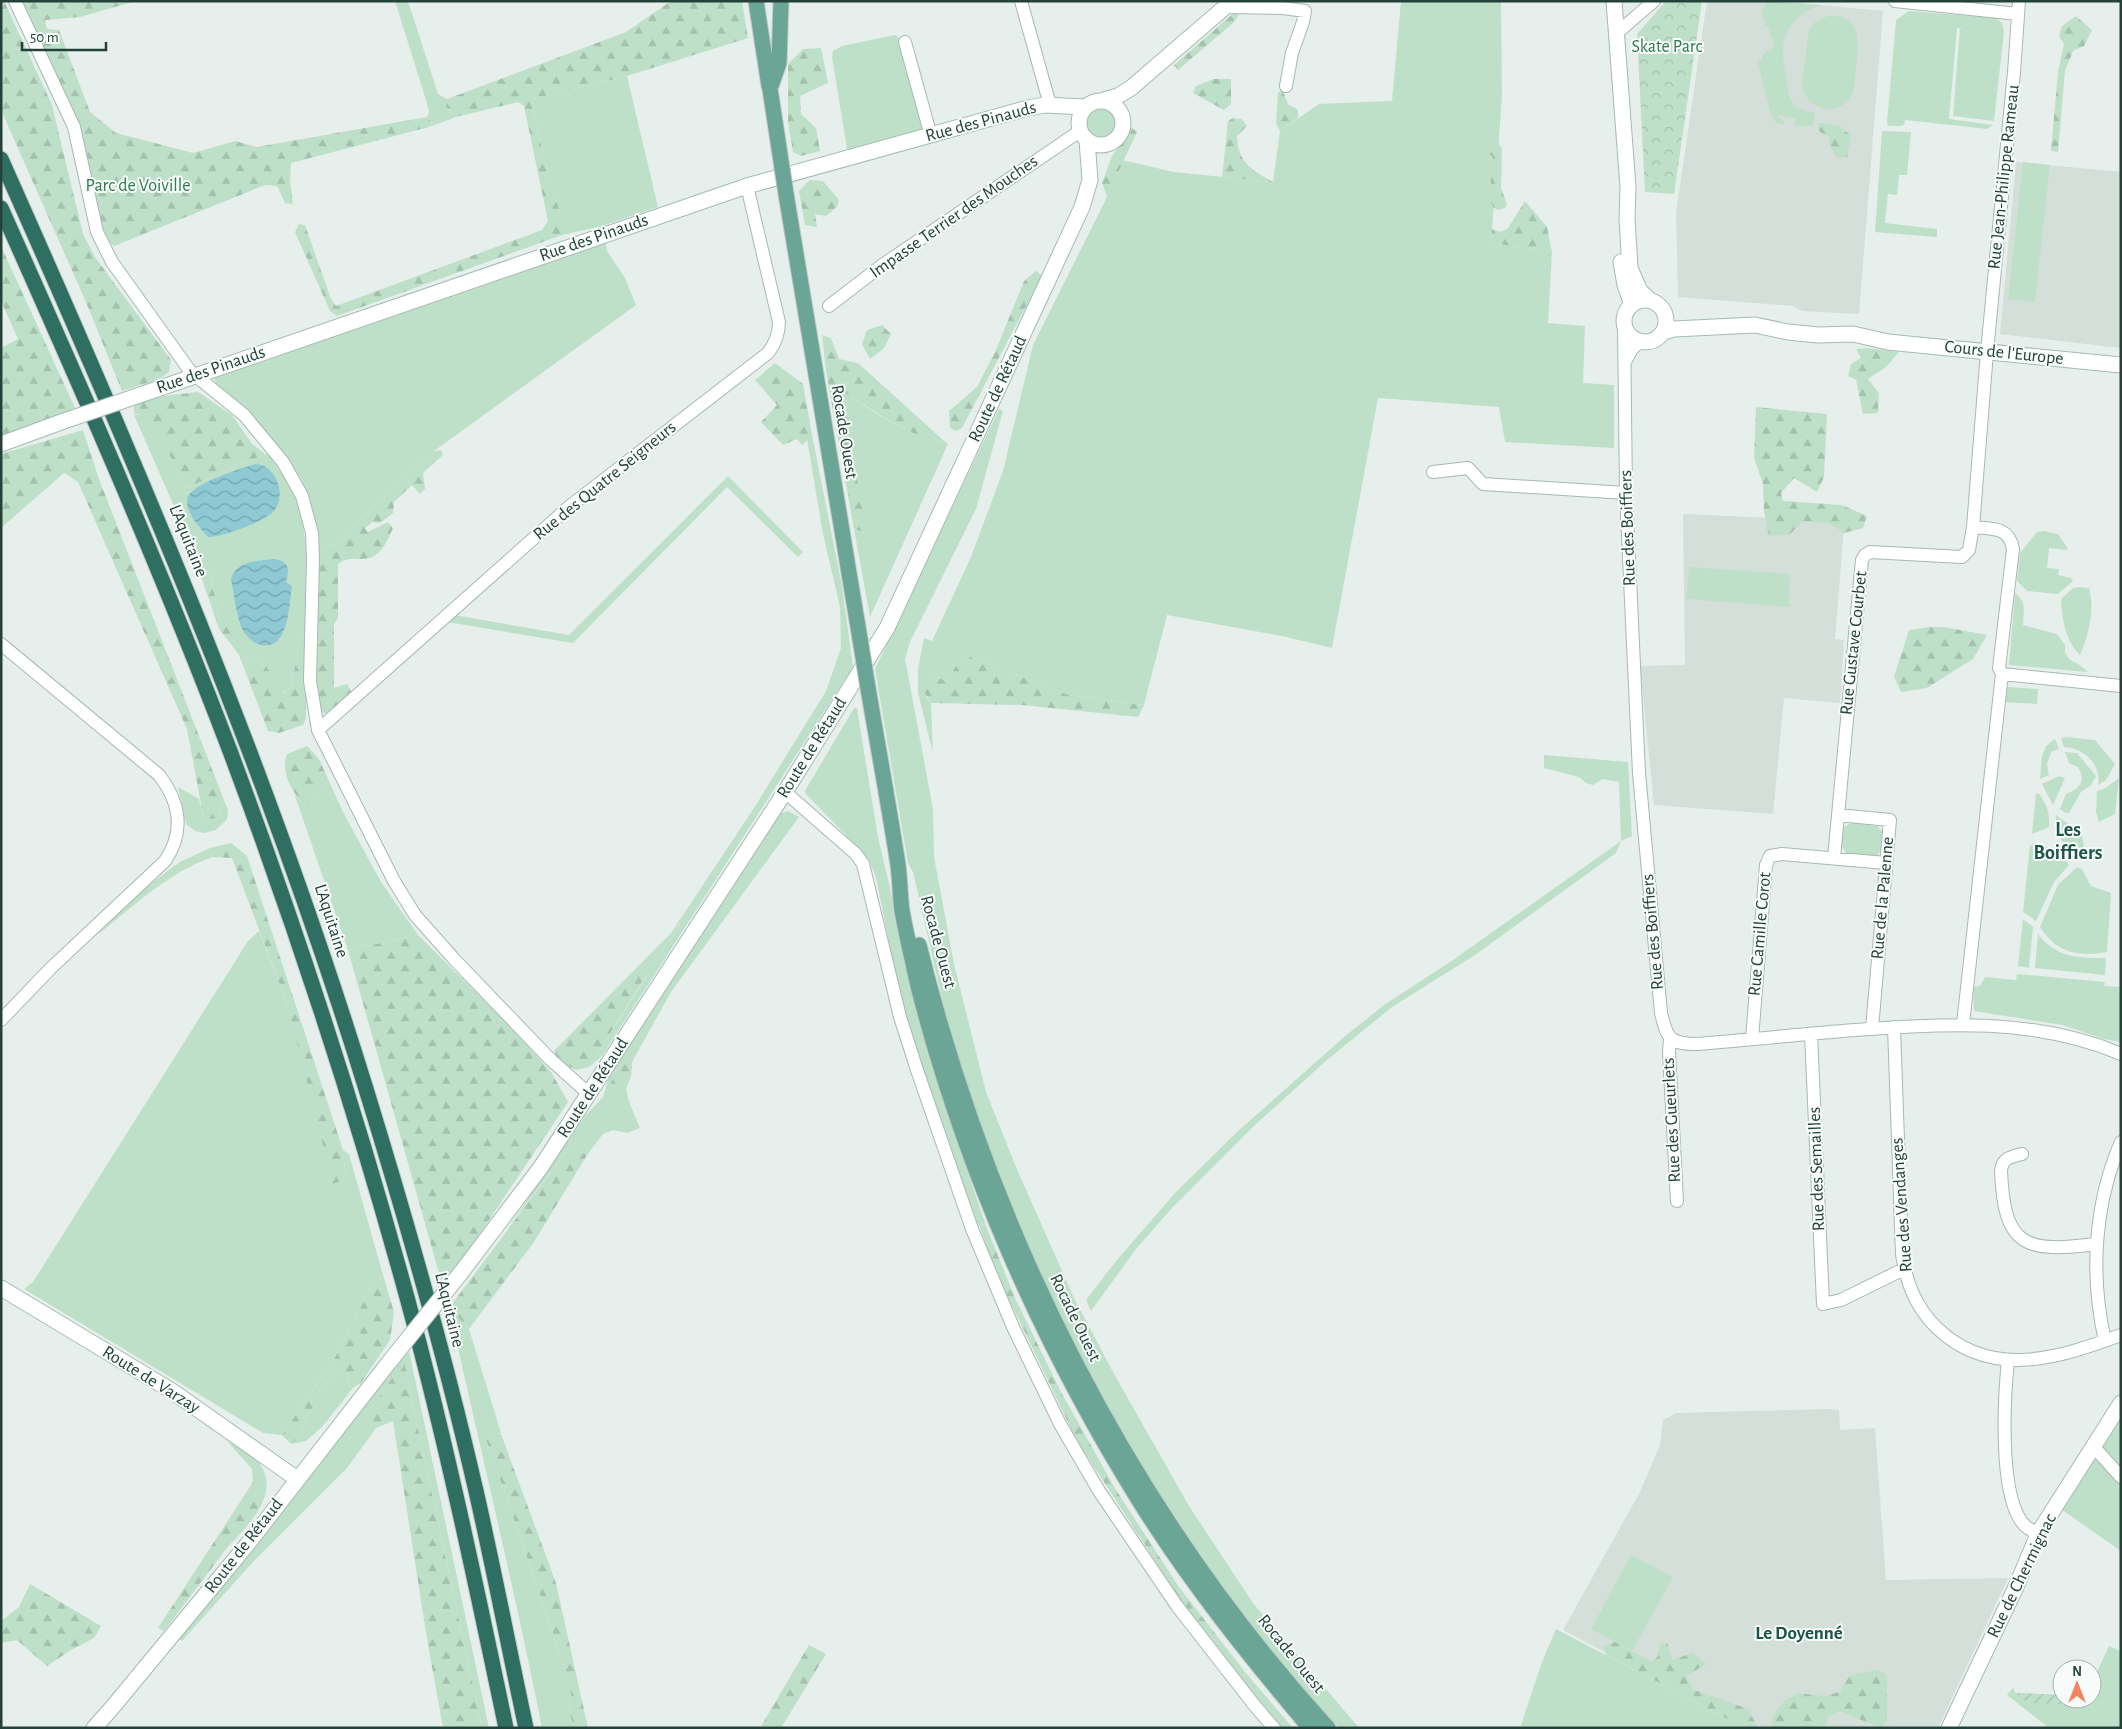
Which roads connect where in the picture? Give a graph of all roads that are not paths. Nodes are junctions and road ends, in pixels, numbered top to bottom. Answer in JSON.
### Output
{"nodes":[{"id":1,"x":15,"y":1,"type":"edge"},
{"id":2,"x":754,"y":1,"type":"edge"},
{"id":3,"x":780,"y":1,"type":"edge"},
{"id":4,"x":1021,"y":1,"type":"edge"},
{"id":5,"x":1614,"y":1,"type":"edge"},
{"id":6,"x":1654,"y":1,"type":"edge"},
{"id":7,"x":1895,"y":1,"type":"edge"},
{"id":8,"x":1228,"y":4,"type":"edge"},
{"id":9,"x":2018,"y":8,"type":"edge"},
{"id":10,"x":1618,"y":32,"type":"junction"},
{"id":11,"x":905,"y":42,"type":"dead end"},
{"id":12,"x":1148,"y":74,"type":"junction"},
{"id":13,"x":1286,"y":86,"type":"dead end"},
{"id":14,"x":770,"y":89,"type":"junction"},
{"id":15,"x":1104,"y":100,"type":"junction"},
{"id":16,"x":1054,"y":106,"type":"junction"},
{"id":17,"x":1085,"y":107,"type":"junction"},
{"id":18,"x":1122,"y":114,"type":"junction"},
{"id":19,"x":1082,"y":132,"type":"junction"},
{"id":20,"x":930,"y":136,"type":"junction"},
{"id":21,"x":1109,"y":144,"type":"junction"},
{"id":22,"x":1,"y":159,"type":"edge"},
{"id":23,"x":1090,"y":180,"type":"junction"},
{"id":24,"x":747,"y":186,"type":"junction"},
{"id":25,"x":1,"y":208,"type":"edge"},
{"id":26,"x":1627,"y":218,"type":"junction"},
{"id":27,"x":1651,"y":301,"type":"junction"},
{"id":28,"x":1632,"y":305,"type":"junction"},
{"id":29,"x":829,"y":306,"type":"dead end"},
{"id":30,"x":1665,"y":315,"type":"junction"},
{"id":31,"x":1624,"y":324,"type":"junction"},
{"id":32,"x":1715,"y":326,"type":"junction"},
{"id":33,"x":1663,"y":332,"type":"junction"},
{"id":34,"x":1640,"y":342,"type":"junction"},
{"id":35,"x":1987,"y":352,"type":"junction"},
{"id":36,"x":2121,"y":365,"type":"edge"},
{"id":37,"x":1624,"y":367,"type":"junction"},
{"id":38,"x":196,"y":375,"type":"junction"},
{"id":39,"x":1,"y":444,"type":"edge"},
{"id":40,"x":1432,"y":472,"type":"dead end"},
{"id":41,"x":1626,"y":493,"type":"junction"},
{"id":42,"x":1973,"y":527,"type":"junction"},
{"id":43,"x":1,"y":644,"type":"edge"},
{"id":44,"x":2002,"y":674,"type":"junction"},
{"id":45,"x":2121,"y":686,"type":"edge"},
{"id":46,"x":318,"y":730,"type":"junction"},
{"id":47,"x":785,"y":792,"type":"junction"},
{"id":48,"x":1838,"y":815,"type":"junction"},
{"id":49,"x":1834,"y":858,"type":"junction"},
{"id":50,"x":1886,"y":863,"type":"junction"},
{"id":51,"x":898,"y":869,"type":"junction"},
{"id":52,"x":1,"y":1020,"type":"edge"},
{"id":53,"x":1963,"y":1024,"type":"junction"},
{"id":54,"x":1894,"y":1027,"type":"junction"},
{"id":55,"x":1872,"y":1029,"type":"junction"},
{"id":56,"x":1812,"y":1034,"type":"junction"},
{"id":57,"x":1670,"y":1039,"type":"junction"},
{"id":58,"x":1752,"y":1039,"type":"junction"},
{"id":59,"x":2121,"y":1054,"type":"edge"},
{"id":60,"x":589,"y":1094,"type":"junction"},
{"id":61,"x":2121,"y":1142,"type":"edge"},
{"id":62,"x":2022,"y":1154,"type":"dead end"},
{"id":63,"x":1677,"y":1200,"type":"dead end"},
{"id":64,"x":2096,"y":1244,"type":"junction"},
{"id":65,"x":1904,"y":1269,"type":"junction"},
{"id":66,"x":1,"y":1288,"type":"edge"},
{"id":67,"x":2121,"y":1335,"type":"edge"},
{"id":68,"x":2104,"y":1341,"type":"junction"},
{"id":69,"x":2008,"y":1360,"type":"junction"},
{"id":70,"x":2121,"y":1403,"type":"edge"},
{"id":71,"x":2093,"y":1446,"type":"junction"},
{"id":72,"x":2121,"y":1477,"type":"edge"},
{"id":73,"x":297,"y":1478,"type":"junction"},
{"id":74,"x":2039,"y":1532,"type":"junction"},
{"id":75,"x":94,"y":1728,"type":"edge"},
{"id":76,"x":506,"y":1728,"type":"edge"},
{"id":77,"x":526,"y":1728,"type":"edge"},
{"id":78,"x":1274,"y":1728,"type":"edge"},
{"id":79,"x":1310,"y":1728,"type":"edge"},
{"id":80,"x":1328,"y":1728,"type":"edge"},
{"id":81,"x":1948,"y":1728,"type":"edge"}],
"edges":[{"from":1,"to":38,"type":"street"},
{"from":2,"to":14,"type":"main road","name":"Rocade Ouest"},
{"from":3,"to":14,"type":"main road"},
{"from":4,"to":16,"type":"street"},
{"from":5,"to":10,"type":"street"},
{"from":6,"to":10,"type":"street"},
{"from":7,"to":9,"type":"street"},
{"from":8,"to":12,"type":"street"},
{"from":8,"to":13,"type":"street"},
{"from":9,"to":35,"type":"street","name":"Rue Jean-Philippe Rameau"},
{"from":10,"to":26,"type":"street"},
{"from":11,"to":20,"type":"street"},
{"from":12,"to":15,"type":"street"},
{"from":12,"to":18,"type":"street"},
{"from":14,"to":51,"type":"main road","name":"Rocade Ouest","bridge":true},
{"from":15,"to":17,"type":"street"},
{"from":15,"to":18,"type":"street"},
{"from":16,"to":17,"type":"street","name":"Rue des Pinauds"},
{"from":16,"to":19,"type":"street"},
{"from":16,"to":20,"type":"street","name":"Rue des Pinauds"},
{"from":17,"to":19,"type":"street"},
{"from":18,"to":21,"type":"street"},
{"from":19,"to":21,"type":"street"},
{"from":19,"to":23,"type":"street"},
{"from":19,"to":29,"type":"street","name":"Impasse Terrier des Mouches"},
{"from":20,"to":24,"type":"street","name":"Rue des Pinauds"},
{"from":21,"to":23,"type":"street"},
{"from":22,"to":77,"type":"highway","name":"L'Aquitaine"},
{"from":23,"to":47,"type":"street","name":"Route de Rétaud"},
{"from":24,"to":38,"type":"street","name":"Rue des Pinauds"},
{"from":24,"to":46,"type":"street","name":"Rue des Quatre Seigneurs"},
{"from":25,"to":76,"type":"highway"},
{"from":26,"to":27,"type":"street"},
{"from":26,"to":28,"type":"street"},
{"from":27,"to":28,"type":"street"},
{"from":27,"to":30,"type":"street"},
{"from":28,"to":31,"type":"street"},
{"from":30,"to":32,"type":"street","name":"Cours de l'Europe"},
{"from":30,"to":33,"type":"street"},
{"from":31,"to":34,"type":"street"},
{"from":31,"to":37,"type":"street","name":"Rue des Boiffiers"},
{"from":32,"to":33,"type":"street","name":"Cours de l'Europe"},
{"from":32,"to":35,"type":"street","name":"Cours de l'Europe"},
{"from":33,"to":34,"type":"street"},
{"from":34,"to":37,"type":"street"},
{"from":35,"to":36,"type":"street","name":"Cours de l'Europe"},
{"from":35,"to":42,"type":"street","name":"Rue Gustave Courbet"},
{"from":37,"to":41,"type":"street","name":"Rue des Boiffiers"},
{"from":38,"to":39,"type":"street","name":"Rue des Pinauds","bridge":true},
{"from":38,"to":46,"type":"street"},
{"from":40,"to":41,"type":"street"},
{"from":41,"to":57,"type":"street","name":"Rue des Boiffiers"},
{"from":42,"to":44,"type":"street"},
{"from":42,"to":48,"type":"street","name":"Rue Gustave Courbet"},
{"from":43,"to":52,"type":"street"},
{"from":44,"to":45,"type":"street"},
{"from":44,"to":53,"type":"street"},
{"from":46,"to":60,"type":"street"},
{"from":47,"to":60,"type":"street","name":"Route de Rétaud"},
{"from":47,"to":78,"type":"street"},
{"from":48,"to":49,"type":"street","name":"Rue Gustave Courbet"},
{"from":48,"to":50,"type":"street","name":"Rue de la Palenne"},
{"from":49,"to":50,"type":"street","name":"Rue Camille Corot"},
{"from":49,"to":58,"type":"street","name":"Rue Camille Corot"},
{"from":50,"to":55,"type":"street","name":"Rue de la Palenne"},
{"from":51,"to":79,"type":"main road","name":"Rocade Ouest"},
{"from":51,"to":80,"type":"main road","name":"Rocade Ouest"},
{"from":53,"to":54,"type":"street"},
{"from":53,"to":59,"type":"street"},
{"from":54,"to":55,"type":"street"},
{"from":54,"to":65,"type":"street","name":"Rue des Vendanges"},
{"from":55,"to":56,"type":"street"},
{"from":56,"to":58,"type":"street"},
{"from":56,"to":65,"type":"street","name":"Rue des Semailles"},
{"from":57,"to":58,"type":"street"},
{"from":57,"to":63,"type":"street","name":"Rue des Gueurlets"},
{"from":60,"to":73,"type":"street","name":"Route de Rétaud","bridge":true},
{"from":61,"to":64,"type":"street"},
{"from":62,"to":64,"type":"street"},
{"from":64,"to":68,"type":"street"},
{"from":65,"to":69,"type":"street","name":"Rue des Vendanges"},
{"from":66,"to":73,"type":"street","name":"Route de Varzay"},
{"from":67,"to":68,"type":"street","name":"Rue des Vendanges"},
{"from":68,"to":69,"type":"street","name":"Rue des Vendanges"},
{"from":69,"to":74,"type":"street"},
{"from":70,"to":71,"type":"street","name":"Rue de Chermignac"},
{"from":71,"to":72,"type":"street"},
{"from":71,"to":74,"type":"street","name":"Rue de Chermignac"},
{"from":73,"to":75,"type":"street","name":"Route de Rétaud"},
{"from":74,"to":81,"type":"street","name":"Rue de Chermignac"}]}
